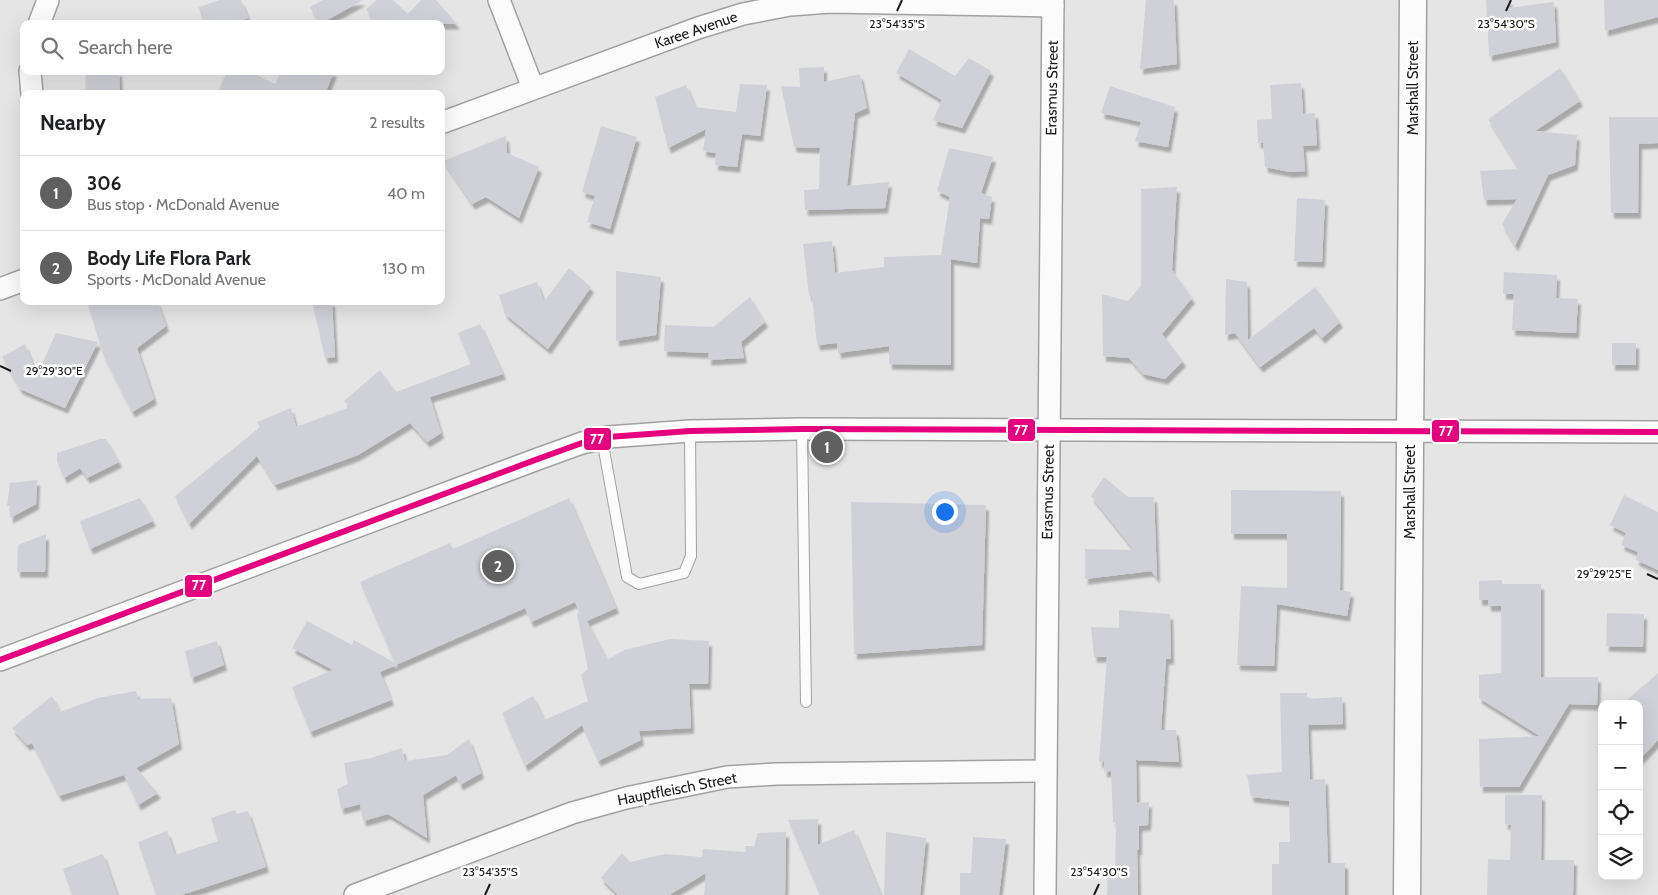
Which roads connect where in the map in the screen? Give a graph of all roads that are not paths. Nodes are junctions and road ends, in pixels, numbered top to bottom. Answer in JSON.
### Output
{"nodes":[{"id":1,"x":48,"y":0,"type":"edge"},
{"id":2,"x":499,"y":0,"type":"edge"},
{"id":3,"x":1413,"y":0,"type":"edge"},
{"id":4,"x":1053,"y":3,"type":"edge"},
{"id":5,"x":40,"y":20,"type":"edge"},
{"id":6,"x":30,"y":75,"type":"edge"},
{"id":7,"x":532,"y":88,"type":"junction"},
{"id":8,"x":32,"y":90,"type":"edge"},
{"id":9,"x":445,"y":121,"type":"edge"},
{"id":10,"x":20,"y":282,"type":"edge"},
{"id":11,"x":0,"y":289,"type":"edge"},
{"id":12,"x":802,"y":429,"type":"junction"},
{"id":13,"x":1049,"y":430,"type":"junction"},
{"id":14,"x":690,"y":431,"type":"junction"},
{"id":15,"x":1410,"y":431,"type":"junction"},
{"id":16,"x":1658,"y":432,"type":"edge"},
{"id":17,"x":602,"y":438,"type":"junction"},
{"id":18,"x":0,"y":660,"type":"edge"},
{"id":19,"x":806,"y":702,"type":"dead end"},
{"id":20,"x":1045,"y":771,"type":"junction"},
{"id":21,"x":355,"y":895,"type":"edge"},
{"id":22,"x":1045,"y":895,"type":"edge"},
{"id":23,"x":1407,"y":895,"type":"edge"}],
"edges":[{"from":1,"to":5,"type":"street"},
{"from":2,"to":7,"type":"street"},
{"from":3,"to":15,"type":"street","name":"Marshall Street"},
{"from":4,"to":7,"type":"street","name":"Karee Avenue"},
{"from":4,"to":13,"type":"street","name":"Erasmus Street"},
{"from":6,"to":8,"type":"street"},
{"from":7,"to":9,"type":"street","name":"Karee Avenue"},
{"from":10,"to":11,"type":"street"},
{"from":12,"to":13,"type":"street"},
{"from":12,"to":14,"type":"street"},
{"from":12,"to":19,"type":"lane"},
{"from":13,"to":15,"type":"street"},
{"from":13,"to":20,"type":"street","name":"Erasmus Street"},
{"from":14,"to":17,"type":"street"},
{"from":14,"to":17,"type":"lane"},
{"from":15,"to":16,"type":"street"},
{"from":15,"to":23,"type":"street","name":"Marshall Street"},
{"from":17,"to":18,"type":"street"},
{"from":20,"to":21,"type":"street","name":"Hauptfleisch Street"},
{"from":20,"to":22,"type":"street","name":"Erasmus Street"}]}
